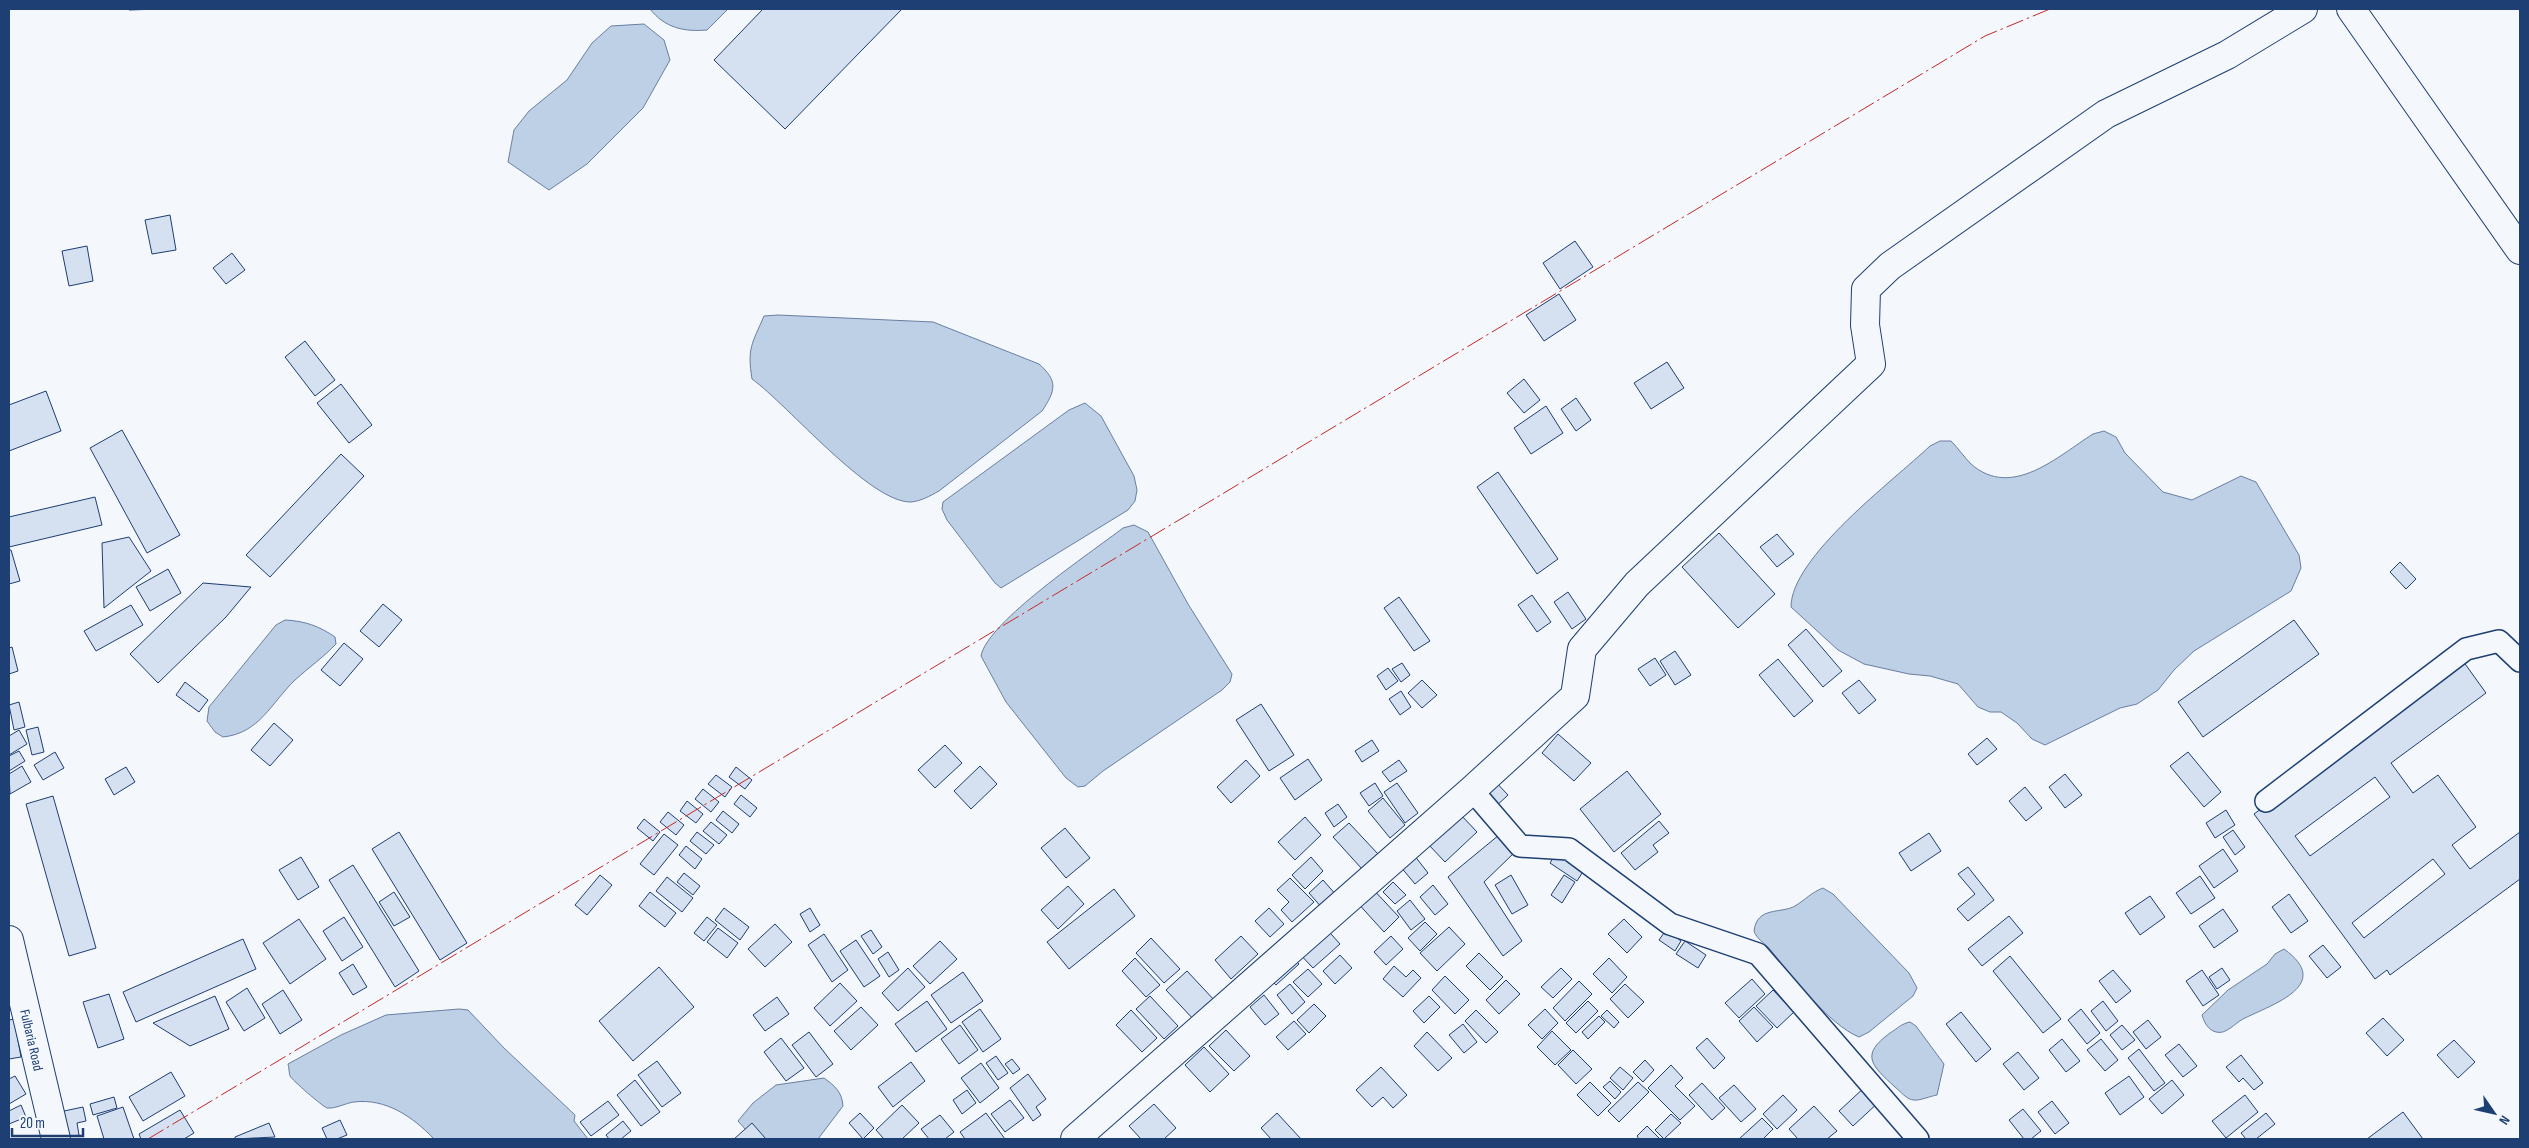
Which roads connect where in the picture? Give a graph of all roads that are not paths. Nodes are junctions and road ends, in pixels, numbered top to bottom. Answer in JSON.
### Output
{"nodes":[{"id":1,"x":2303,"y":9,"type":"edge"},
{"id":2,"x":2351,"y":9,"type":"edge"},
{"id":3,"x":2520,"y":250,"type":"edge"},
{"id":4,"x":2520,"y":661,"type":"edge"},
{"id":5,"x":1472,"y":790,"type":"junction"},
{"id":6,"x":2266,"y":801,"type":"dead end"},
{"id":7,"x":9,"y":940,"type":"edge"},
{"id":8,"x":56,"y":1139,"type":"edge"},
{"id":9,"x":1075,"y":1139,"type":"edge"},
{"id":10,"x":1918,"y":1139,"type":"edge"}],
"edges":[{"from":1,"to":5,"type":"street"},
{"from":2,"to":3,"type":"street"},
{"from":4,"to":6,"type":"street"},
{"from":5,"to":9,"type":"street"},
{"from":5,"to":10,"type":"street"},
{"from":7,"to":8,"type":"street","name":"Fulbaria Road"}]}
